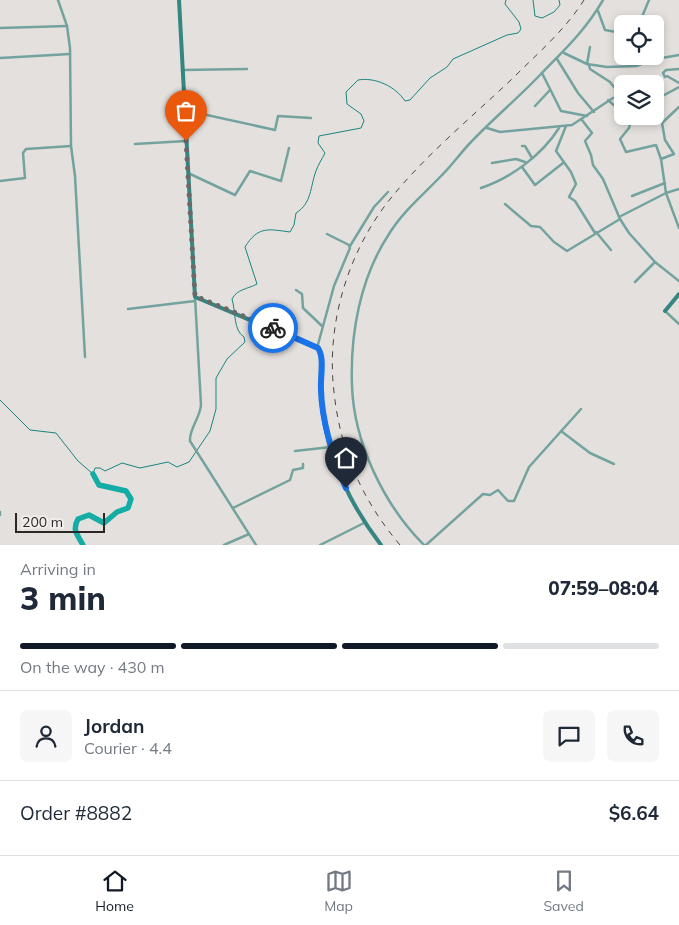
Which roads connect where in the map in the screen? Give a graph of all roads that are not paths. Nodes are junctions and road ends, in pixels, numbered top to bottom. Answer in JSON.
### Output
{"nodes":[{"id":1,"x":58,"y":0,"type":"edge"},
{"id":2,"x":179,"y":0,"type":"edge"},
{"id":3,"x":604,"y":0,"type":"edge"},
{"id":4,"x":649,"y":0,"type":"edge"},
{"id":5,"x":598,"y":11,"type":"junction"},
{"id":6,"x":643,"y":15,"type":"edge"},
{"id":7,"x":67,"y":26,"type":"junction"},
{"id":8,"x":0,"y":28,"type":"edge"},
{"id":9,"x":614,"y":32,"type":"edge"},
{"id":10,"x":590,"y":47,"type":"dead end"},
{"id":11,"x":564,"y":53,"type":"junction"},
{"id":12,"x":70,"y":54,"type":"junction"},
{"id":13,"x":679,"y":55,"type":"edge"},
{"id":14,"x":0,"y":58,"type":"edge"},
{"id":15,"x":664,"y":58,"type":"edge"},
{"id":16,"x":557,"y":59,"type":"junction"},
{"id":17,"x":588,"y":64,"type":"junction"},
{"id":18,"x":633,"y":65,"type":"edge"},
{"id":19,"x":629,"y":66,"type":"joint"},
{"id":20,"x":247,"y":69,"type":"dead end"},
{"id":21,"x":679,"y":69,"type":"edge"},
{"id":22,"x":182,"y":70,"type":"junction"},
{"id":23,"x":542,"y":73,"type":"junction"},
{"id":24,"x":679,"y":85,"type":"edge"},
{"id":25,"x":614,"y":87,"type":"edge"},
{"id":26,"x":550,"y":90,"type":"junction"},
{"id":27,"x":664,"y":94,"type":"edge"},
{"id":28,"x":614,"y":99,"type":"edge"},
{"id":29,"x":608,"y":100,"type":"junction"},
{"id":30,"x":614,"y":105,"type":"edge"},
{"id":31,"x":536,"y":106,"type":"dead end"},
{"id":32,"x":679,"y":107,"type":"edge"},
{"id":33,"x":184,"y":110,"type":"junction"},
{"id":34,"x":594,"y":112,"type":"junction"},
{"id":35,"x":587,"y":116,"type":"junction"},
{"id":36,"x":311,"y":118,"type":"dead end"},
{"id":37,"x":582,"y":120,"type":"junction"},
{"id":38,"x":664,"y":121,"type":"edge"},
{"id":39,"x":630,"y":125,"type":"edge"},
{"id":40,"x":662,"y":125,"type":"edge"},
{"id":41,"x":566,"y":126,"type":"junction"},
{"id":42,"x":560,"y":127,"type":"junction"},
{"id":43,"x":486,"y":128,"type":"junction"},
{"id":44,"x":186,"y":141,"type":"junction"},
{"id":45,"x":134,"y":144,"type":"dead end"},
{"id":46,"x":71,"y":146,"type":"junction"},
{"id":47,"x":522,"y":146,"type":"dead end"},
{"id":48,"x":289,"y":148,"type":"dead end"},
{"id":49,"x":532,"y":158,"type":"junction"},
{"id":50,"x":660,"y":159,"type":"junction"},
{"id":51,"x":525,"y":162,"type":"junction"},
{"id":52,"x":492,"y":163,"type":"dead end"},
{"id":53,"x":563,"y":163,"type":"junction"},
{"id":54,"x":522,"y":166,"type":"junction"},
{"id":55,"x":188,"y":173,"type":"junction"},
{"id":56,"x":0,"y":181,"type":"edge"},
{"id":57,"x":665,"y":183,"type":"junction"},
{"id":58,"x":481,"y":188,"type":"dead end"},
{"id":59,"x":679,"y":189,"type":"edge"},
{"id":60,"x":388,"y":192,"type":"dead end"},
{"id":61,"x":666,"y":193,"type":"junction"},
{"id":62,"x":632,"y":196,"type":"dead end"},
{"id":63,"x":505,"y":204,"type":"dead end"},
{"id":64,"x":619,"y":218,"type":"junction"},
{"id":65,"x":679,"y":228,"type":"edge"},
{"id":66,"x":596,"y":233,"type":"junction"},
{"id":67,"x":327,"y":234,"type":"dead end"},
{"id":68,"x":350,"y":246,"type":"junction"},
{"id":69,"x":611,"y":250,"type":"dead end"},
{"id":70,"x":655,"y":262,"type":"junction"},
{"id":71,"x":679,"y":281,"type":"edge"},
{"id":72,"x":635,"y":282,"type":"dead end"},
{"id":73,"x":296,"y":290,"type":"dead end"},
{"id":74,"x":679,"y":294,"type":"edge"},
{"id":75,"x":195,"y":299,"type":"junction"},
{"id":76,"x":128,"y":309,"type":"dead end"},
{"id":77,"x":666,"y":311,"type":"joint"},
{"id":78,"x":679,"y":324,"type":"edge"},
{"id":79,"x":322,"y":326,"type":"junction"},
{"id":80,"x":318,"y":348,"type":"junction"},
{"id":81,"x":84,"y":357,"type":"dead end"},
{"id":82,"x":581,"y":409,"type":"dead end"},
{"id":83,"x":560,"y":431,"type":"junction"},
{"id":84,"x":331,"y":447,"type":"junction"},
{"id":85,"x":295,"y":451,"type":"dead end"},
{"id":86,"x":303,"y":464,"type":"dead end"},
{"id":87,"x":614,"y":464,"type":"dead end"},
{"id":88,"x":233,"y":508,"type":"junction"},
{"id":89,"x":364,"y":523,"type":"junction"},
{"id":90,"x":249,"y":534,"type":"junction"},
{"id":91,"x":224,"y":545,"type":"edge"},
{"id":92,"x":256,"y":545,"type":"edge"},
{"id":93,"x":320,"y":545,"type":"edge"},
{"id":94,"x":381,"y":545,"type":"edge"},
{"id":95,"x":425,"y":545,"type":"edge"}],
"edges":[{"from":1,"to":7,"type":"street"},
{"from":2,"to":22,"type":"main road"},
{"from":3,"to":5,"type":"street"},
{"from":4,"to":6,"type":"street"},
{"from":5,"to":9,"type":"street"},
{"from":5,"to":11,"type":"street"},
{"from":7,"to":8,"type":"street"},
{"from":7,"to":12,"type":"street"},
{"from":10,"to":17,"type":"street"},
{"from":11,"to":16,"type":"street"},
{"from":11,"to":17,"type":"street"},
{"from":12,"to":14,"type":"street"},
{"from":12,"to":46,"type":"street"},
{"from":13,"to":15,"type":"street"},
{"from":16,"to":23,"type":"street"},
{"from":16,"to":34,"type":"street"},
{"from":17,"to":19,"type":"street"},
{"from":17,"to":25,"type":"street"},
{"from":18,"to":19,"type":"street"},
{"from":20,"to":22,"type":"street"},
{"from":21,"to":24,"type":"street"},
{"from":22,"to":33,"type":"main road"},
{"from":23,"to":26,"type":"street"},
{"from":23,"to":43,"type":"street"},
{"from":24,"to":27,"type":"street"},
{"from":26,"to":31,"type":"street"},
{"from":26,"to":35,"type":"street"},
{"from":28,"to":29,"type":"street"},
{"from":29,"to":30,"type":"street"},
{"from":29,"to":34,"type":"street"},
{"from":32,"to":38,"type":"street"},
{"from":33,"to":36,"type":"street"},
{"from":33,"to":44,"type":"main road"},
{"from":34,"to":35,"type":"street"},
{"from":35,"to":37,"type":"street"},
{"from":37,"to":41,"type":"street"},
{"from":37,"to":64,"type":"street"},
{"from":39,"to":50,"type":"street"},
{"from":40,"to":50,"type":"street"},
{"from":41,"to":42,"type":"street"},
{"from":41,"to":53,"type":"street"},
{"from":42,"to":43,"type":"street"},
{"from":42,"to":49,"type":"street"},
{"from":43,"to":95,"type":"street"},
{"from":44,"to":45,"type":"street"},
{"from":44,"to":55,"type":"main road"},
{"from":46,"to":56,"type":"street"},
{"from":46,"to":81,"type":"street"},
{"from":47,"to":49,"type":"street"},
{"from":48,"to":55,"type":"street"},
{"from":49,"to":51,"type":"street"},
{"from":50,"to":57,"type":"street"},
{"from":51,"to":52,"type":"street"},
{"from":51,"to":54,"type":"street"},
{"from":53,"to":54,"type":"street"},
{"from":53,"to":66,"type":"street"},
{"from":54,"to":58,"type":"street"},
{"from":55,"to":75,"type":"main road"},
{"from":57,"to":61,"type":"street"},
{"from":57,"to":62,"type":"street"},
{"from":59,"to":61,"type":"street"},
{"from":60,"to":68,"type":"street"},
{"from":61,"to":64,"type":"street"},
{"from":61,"to":65,"type":"street"},
{"from":63,"to":66,"type":"street"},
{"from":64,"to":66,"type":"street"},
{"from":64,"to":70,"type":"street"},
{"from":66,"to":69,"type":"street"},
{"from":67,"to":68,"type":"street"},
{"from":68,"to":79,"type":"street"},
{"from":70,"to":71,"type":"street"},
{"from":70,"to":72,"type":"street"},
{"from":73,"to":79,"type":"street"},
{"from":74,"to":77,"type":"main road"},
{"from":75,"to":76,"type":"street"},
{"from":75,"to":80,"type":"main road"},
{"from":75,"to":88,"type":"street"},
{"from":77,"to":78,"type":"street"},
{"from":79,"to":80,"type":"street"},
{"from":80,"to":84,"type":"main road"},
{"from":82,"to":83,"type":"street"},
{"from":83,"to":87,"type":"street"},
{"from":83,"to":95,"type":"street"},
{"from":84,"to":85,"type":"street"},
{"from":84,"to":89,"type":"main road"},
{"from":86,"to":88,"type":"street"},
{"from":88,"to":90,"type":"street"},
{"from":89,"to":93,"type":"street"},
{"from":89,"to":94,"type":"main road"},
{"from":90,"to":91,"type":"street"},
{"from":90,"to":92,"type":"street"}]}
